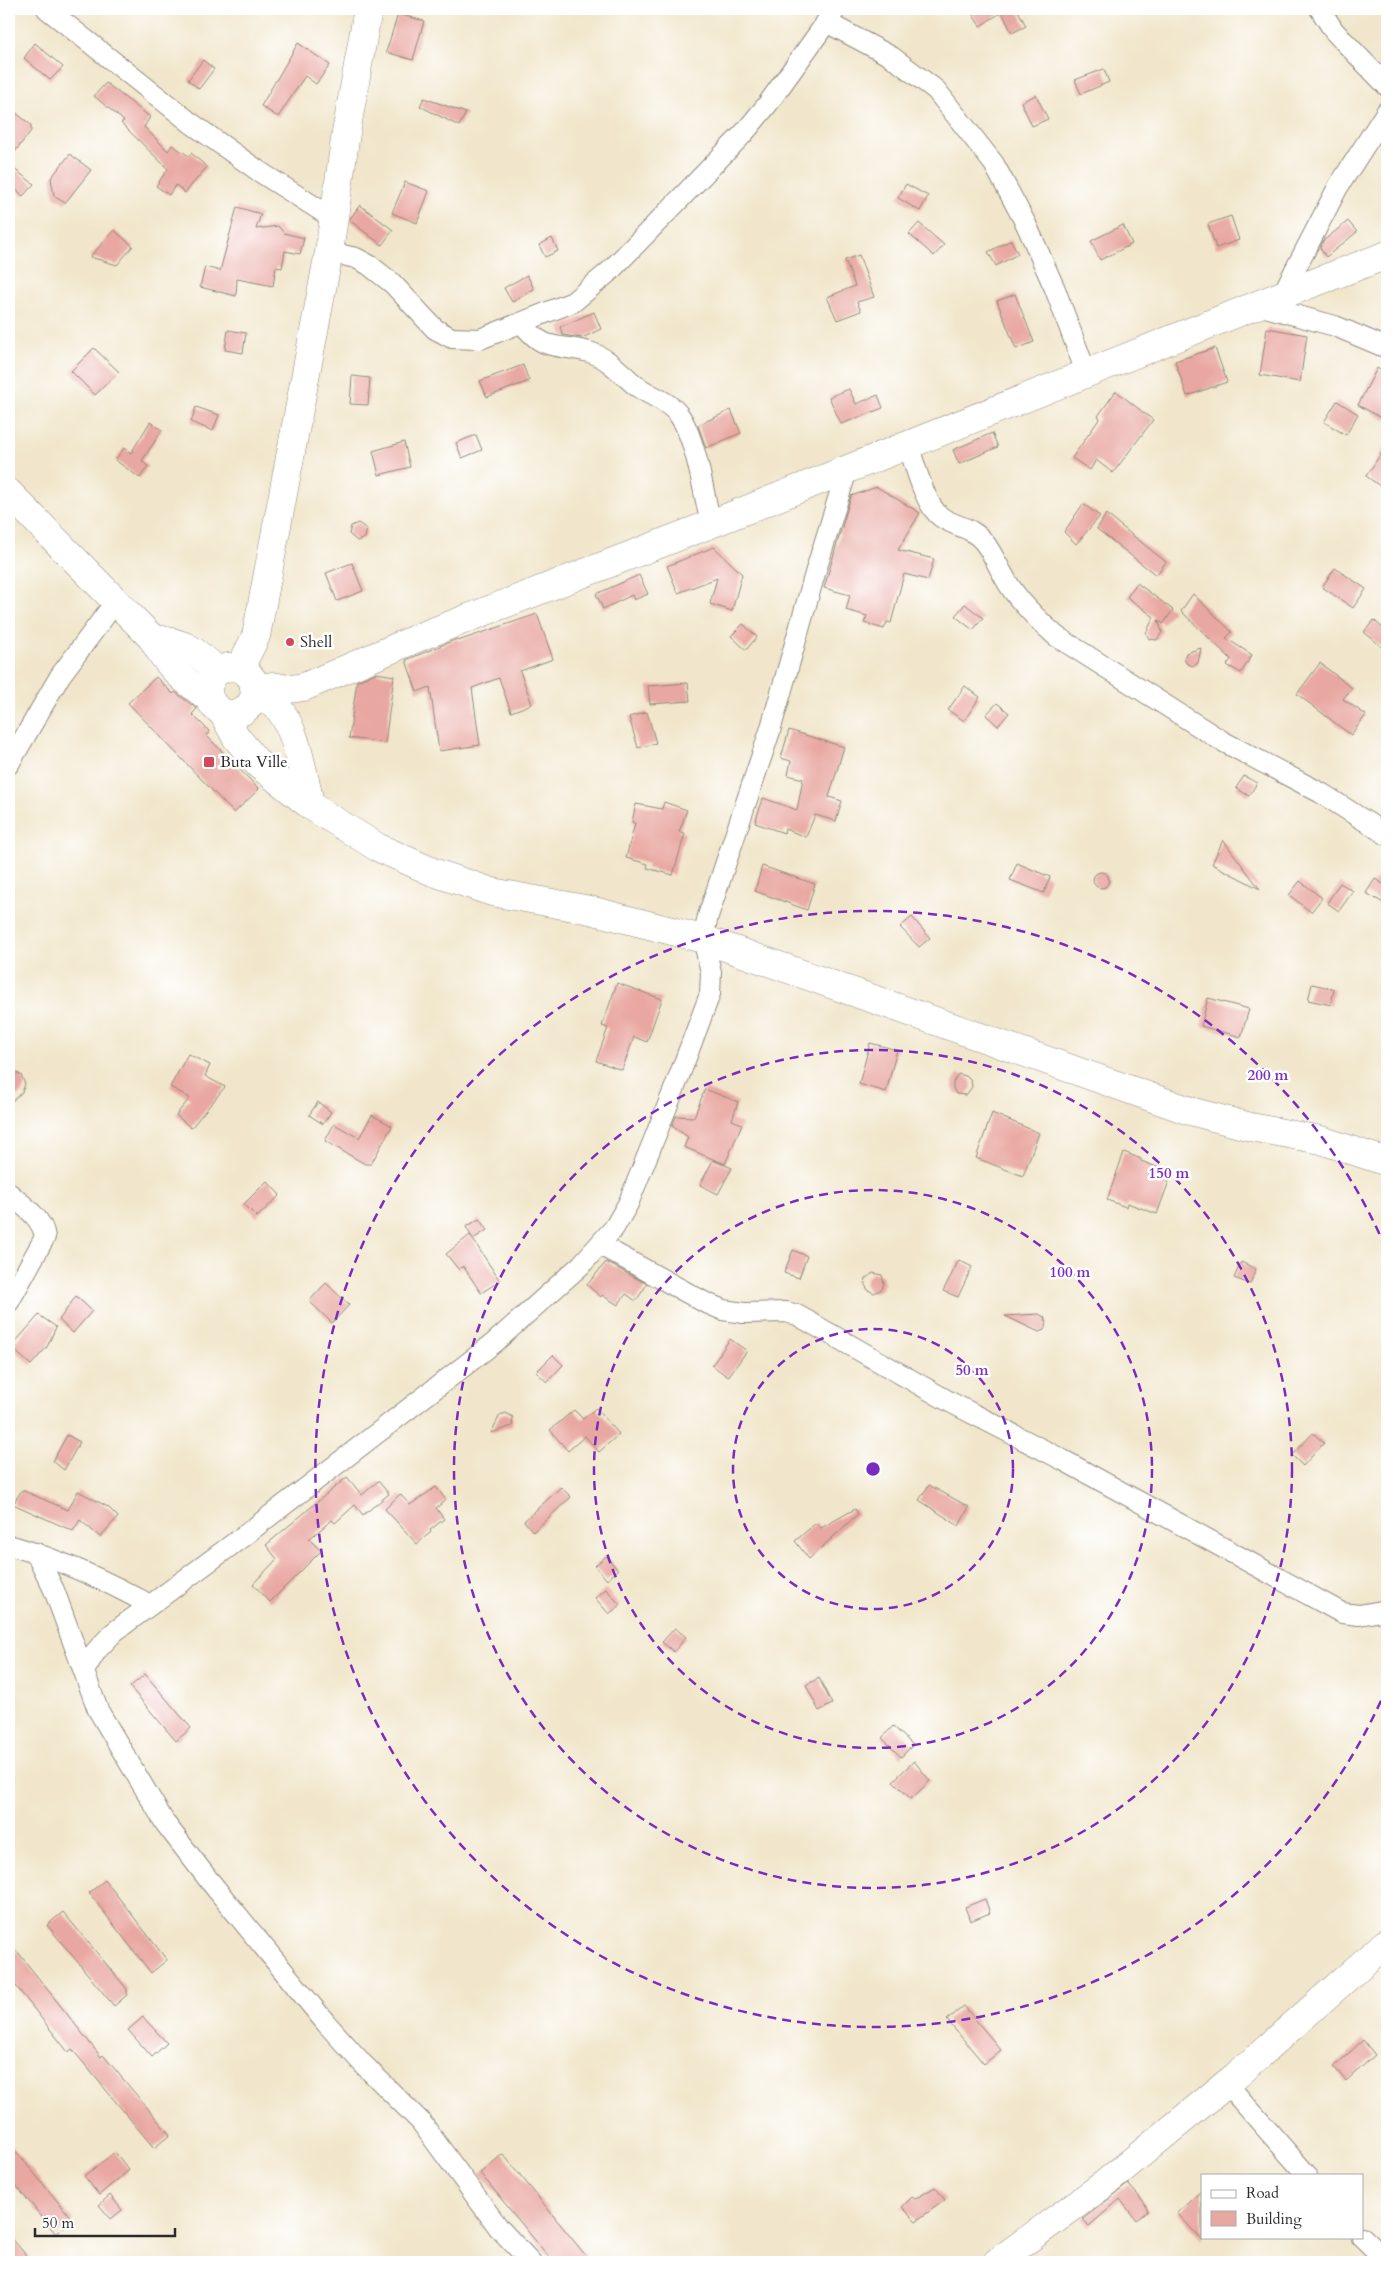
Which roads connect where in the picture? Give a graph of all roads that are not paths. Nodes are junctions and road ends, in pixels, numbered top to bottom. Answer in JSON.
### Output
{"nodes":[{"id":1,"x":47,"y":9,"type":"edge"},
{"id":2,"x":1320,"y":9,"type":"edge"},
{"id":3,"x":364,"y":10,"type":"edge"},
{"id":4,"x":831,"y":15,"type":"edge"},
{"id":5,"x":1387,"y":86,"type":"edge"},
{"id":6,"x":1387,"y":111,"type":"edge"},
{"id":7,"x":334,"y":219,"type":"junction"},
{"id":8,"x":329,"y":252,"type":"junction"},
{"id":9,"x":1387,"y":255,"type":"edge"},
{"id":10,"x":1270,"y":300,"type":"junction"},
{"id":11,"x":522,"y":323,"type":"junction"},
{"id":12,"x":1387,"y":348,"type":"edge"},
{"id":13,"x":1087,"y":375,"type":"junction"},
{"id":14,"x":908,"y":445,"type":"junction"},
{"id":15,"x":847,"y":470,"type":"junction"},
{"id":16,"x":9,"y":493,"type":"edge"},
{"id":17,"x":711,"y":524,"type":"junction"},
{"id":18,"x":116,"y":601,"type":"junction"},
{"id":19,"x":152,"y":638,"type":"junction"},
{"id":20,"x":242,"y":681,"type":"junction"},
{"id":21,"x":216,"y":705,"type":"junction"},
{"id":22,"x":9,"y":764,"type":"edge"},
{"id":23,"x":311,"y":806,"type":"junction"},
{"id":24,"x":1387,"y":835,"type":"edge"},
{"id":25,"x":703,"y":939,"type":"junction"},
{"id":26,"x":1387,"y":1162,"type":"edge"},
{"id":27,"x":9,"y":1193,"type":"edge"},
{"id":28,"x":600,"y":1245,"type":"junction"},
{"id":29,"x":9,"y":1302,"type":"edge"},
{"id":30,"x":9,"y":1545,"type":"edge"},
{"id":31,"x":36,"y":1553,"type":"junction"},
{"id":32,"x":150,"y":1604,"type":"junction"},
{"id":33,"x":1387,"y":1610,"type":"edge"},
{"id":34,"x":84,"y":1671,"type":"junction"},
{"id":35,"x":1387,"y":1942,"type":"edge"},
{"id":36,"x":1227,"y":2084,"type":"junction"},
{"id":37,"x":1306,"y":2174,"type":"edge"},
{"id":38,"x":1363,"y":2238,"type":"edge"},
{"id":39,"x":1387,"y":2261,"type":"edge"},
{"id":40,"x":531,"y":2262,"type":"edge"},
{"id":41,"x":998,"y":2262,"type":"edge"}],
"edges":[{"from":1,"to":7,"type":"street"},
{"from":2,"to":5,"type":"street"},
{"from":3,"to":7,"type":"main road"},
{"from":4,"to":11,"type":"street"},
{"from":4,"to":13,"type":"street"},
{"from":6,"to":10,"type":"street"},
{"from":7,"to":8,"type":"main road"},
{"from":8,"to":11,"type":"street"},
{"from":8,"to":20,"type":"main road"},
{"from":9,"to":10,"type":"main road"},
{"from":10,"to":12,"type":"street"},
{"from":10,"to":13,"type":"main road"},
{"from":11,"to":17,"type":"street"},
{"from":13,"to":14,"type":"main road"},
{"from":14,"to":15,"type":"main road"},
{"from":14,"to":24,"type":"street"},
{"from":15,"to":17,"type":"main road"},
{"from":15,"to":25,"type":"street"},
{"from":16,"to":18,"type":"main road"},
{"from":17,"to":20,"type":"main road"},
{"from":18,"to":19,"type":"main road"},
{"from":18,"to":22,"type":"street"},
{"from":19,"to":20,"type":"main road"},
{"from":19,"to":21,"type":"main road"},
{"from":20,"to":21,"type":"main road"},
{"from":20,"to":21,"type":"main road"},
{"from":20,"to":23,"type":"main road"},
{"from":21,"to":23,"type":"main road"},
{"from":23,"to":25,"type":"main road"},
{"from":25,"to":26,"type":"main road"},
{"from":25,"to":28,"type":"street"},
{"from":27,"to":29,"type":"street"},
{"from":28,"to":32,"type":"street"},
{"from":28,"to":33,"type":"street"},
{"from":30,"to":31,"type":"street"},
{"from":31,"to":32,"type":"street"},
{"from":31,"to":34,"type":"street"},
{"from":32,"to":34,"type":"street"},
{"from":34,"to":40,"type":"street"},
{"from":35,"to":36,"type":"main road"},
{"from":36,"to":37,"type":"street"},
{"from":36,"to":41,"type":"main road"},
{"from":38,"to":39,"type":"street"}]}
